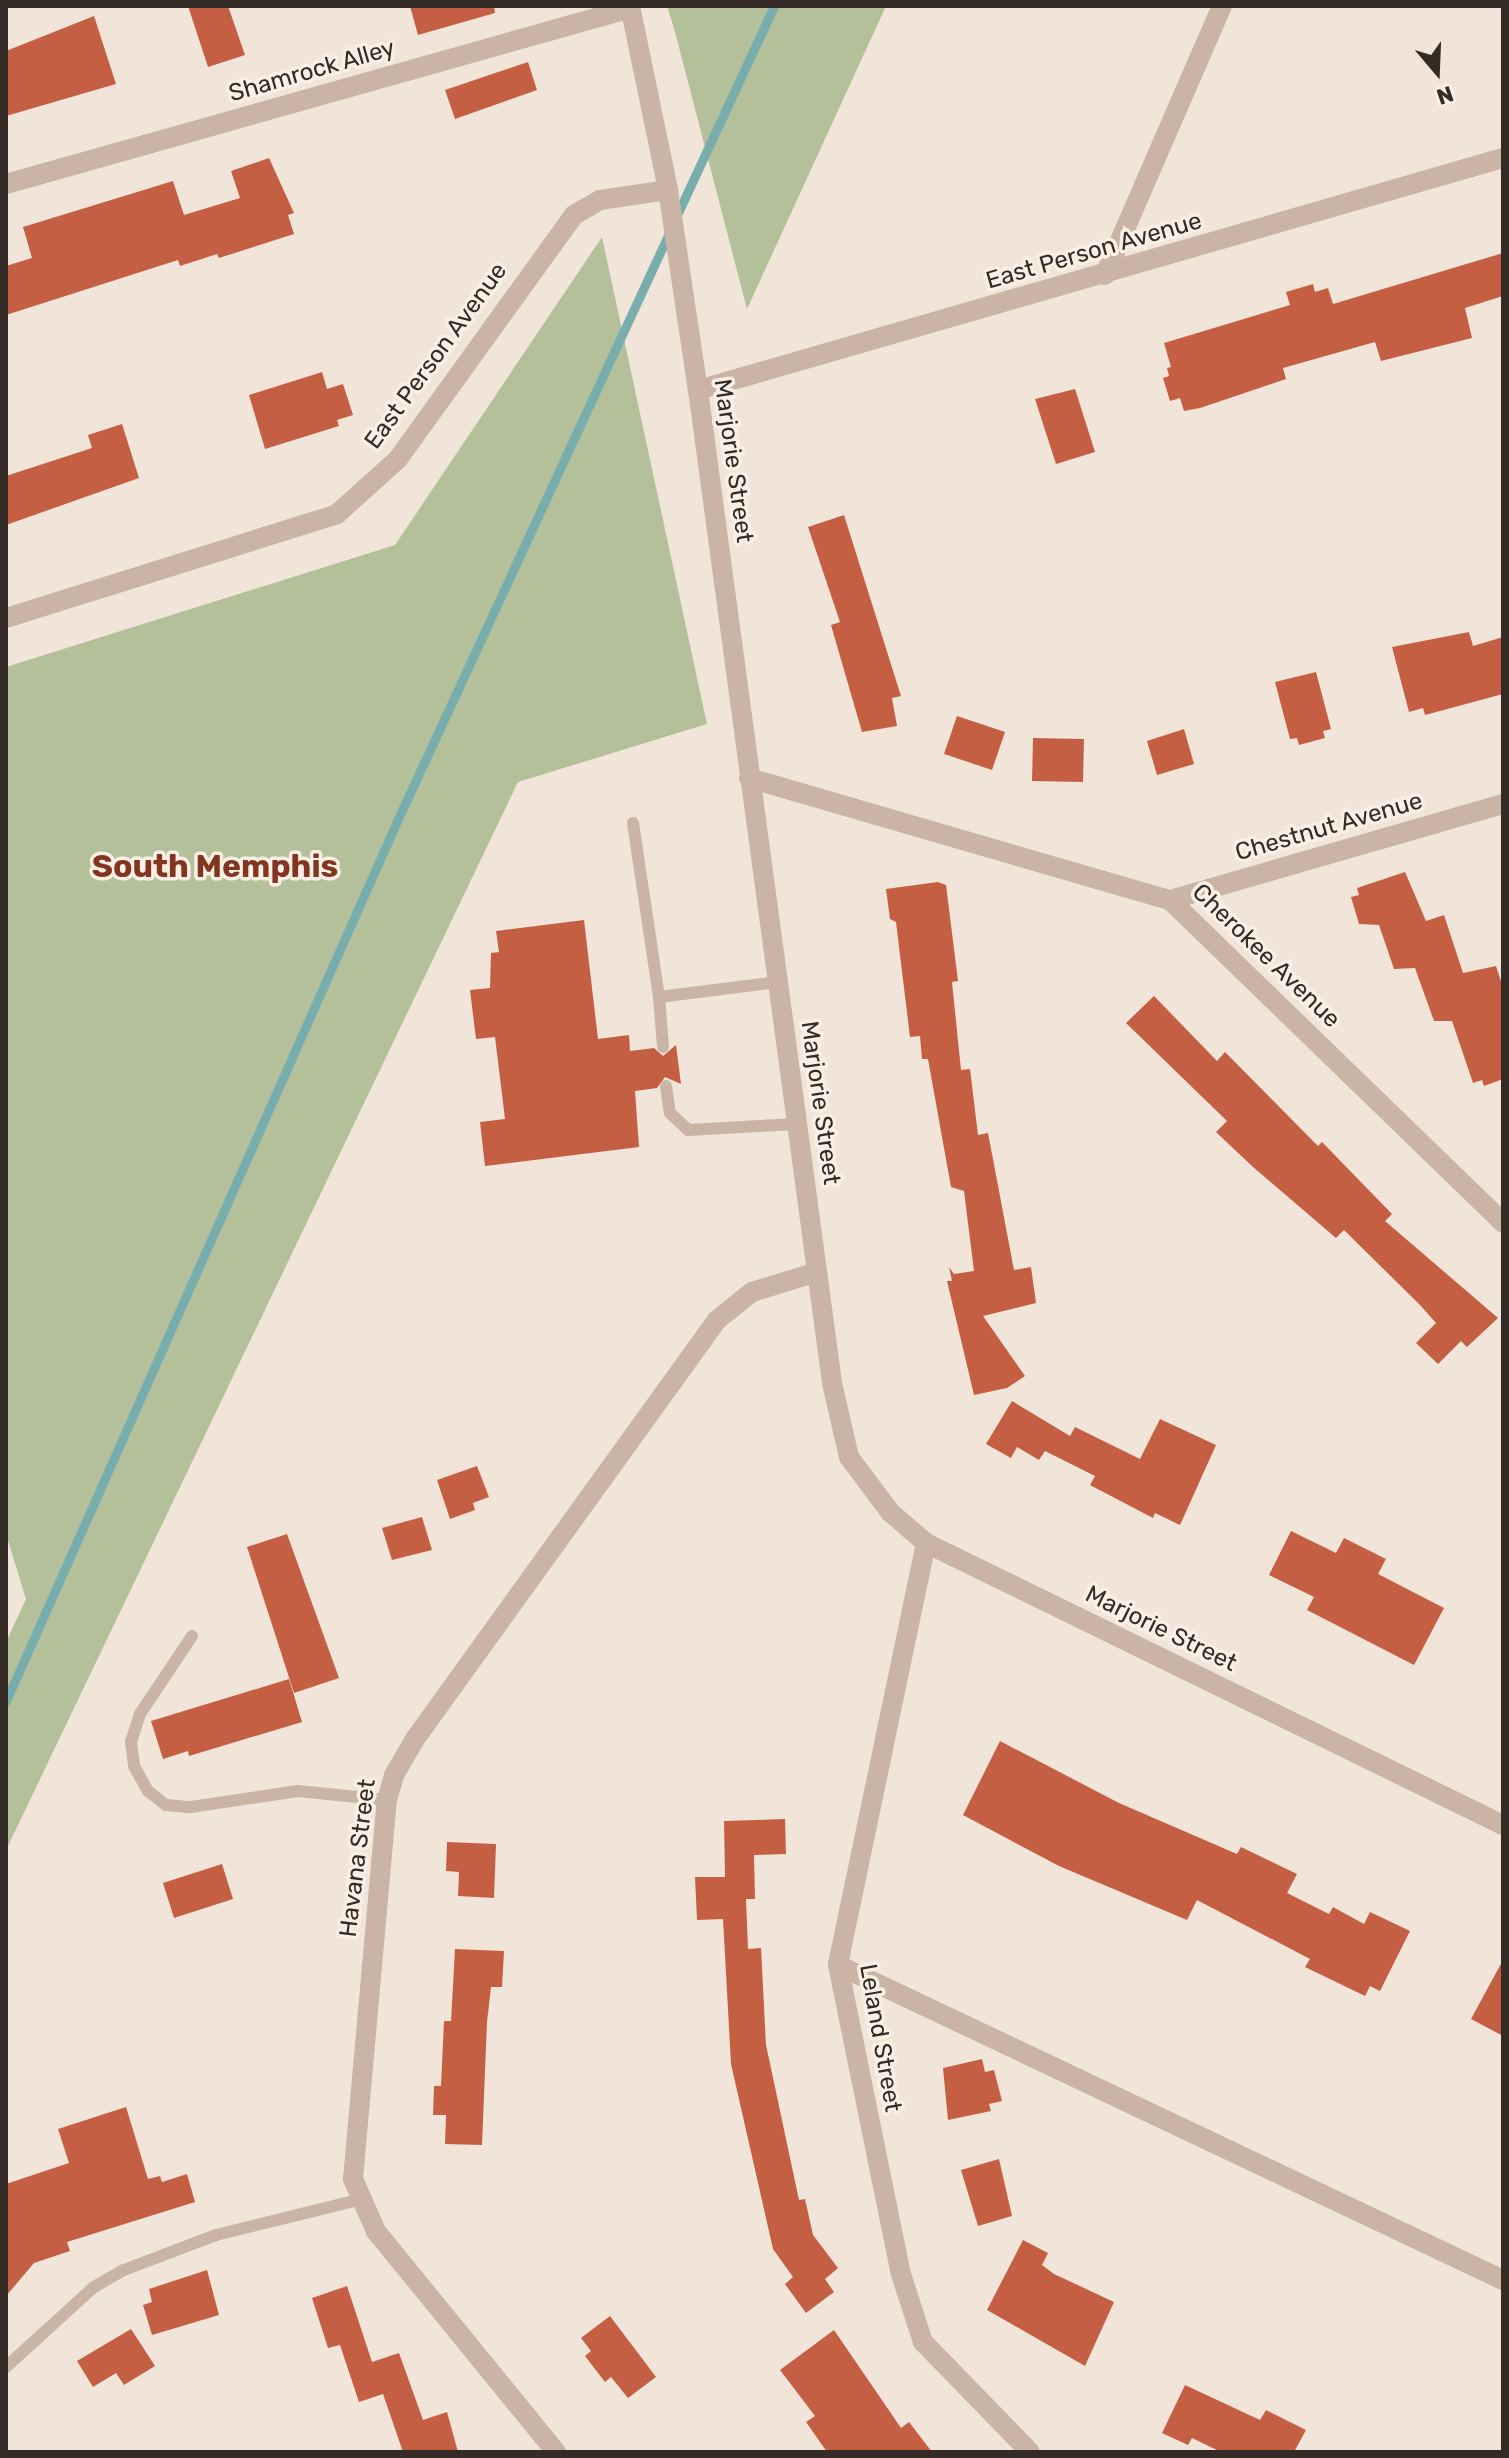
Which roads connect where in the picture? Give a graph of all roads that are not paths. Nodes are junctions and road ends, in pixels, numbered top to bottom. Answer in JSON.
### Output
{"nodes":[{"id":1,"x":1222,"y":6,"type":"edge"},
{"id":2,"x":631,"y":7,"type":"edge"},
{"id":3,"x":1503,"y":158,"type":"edge"},
{"id":4,"x":6,"y":184,"type":"edge"},
{"id":5,"x":668,"y":190,"type":"junction"},
{"id":6,"x":1105,"y":275,"type":"junction"},
{"id":7,"x":698,"y":390,"type":"junction"},
{"id":8,"x":6,"y":618,"type":"edge"},
{"id":9,"x":749,"y":778,"type":"junction"},
{"id":10,"x":1503,"y":804,"type":"edge"},
{"id":11,"x":633,"y":823,"type":"dead end"},
{"id":12,"x":1170,"y":900,"type":"junction"},
{"id":13,"x":777,"y":982,"type":"junction"},
{"id":14,"x":659,"y":997,"type":"junction"},
{"id":15,"x":663,"y":1047,"type":"dead end"},
{"id":16,"x":666,"y":1086,"type":"dead end"},
{"id":17,"x":797,"y":1124,"type":"junction"},
{"id":18,"x":1503,"y":1223,"type":"edge"},
{"id":19,"x":817,"y":1272,"type":"junction"},
{"id":20,"x":926,"y":1543,"type":"junction"},
{"id":21,"x":192,"y":1636,"type":"dead end"},
{"id":22,"x":387,"y":1800,"type":"junction"},
{"id":23,"x":1503,"y":1825,"type":"edge"},
{"id":24,"x":838,"y":1965,"type":"junction"},
{"id":25,"x":358,"y":2200,"type":"junction"},
{"id":26,"x":1503,"y":2280,"type":"edge"},
{"id":27,"x":6,"y":2367,"type":"edge"},
{"id":28,"x":556,"y":2452,"type":"edge"},
{"id":29,"x":1030,"y":2452,"type":"edge"}],
"edges":[{"from":1,"to":6,"type":"street"},
{"from":2,"to":4,"type":"street","name":"Shamrock Alley"},
{"from":2,"to":5,"type":"street","name":"Marjorie Street"},
{"from":3,"to":6,"type":"street","name":"East Person Avenue"},
{"from":5,"to":7,"type":"street","name":"Marjorie Street"},
{"from":5,"to":8,"type":"street","name":"East Person Avenue"},
{"from":6,"to":7,"type":"street","name":"East Person Avenue"},
{"from":7,"to":9,"type":"street","name":"Marjorie Street"},
{"from":9,"to":12,"type":"street","name":"Cherokee Avenue"},
{"from":9,"to":13,"type":"street","name":"Marjorie Street"},
{"from":10,"to":12,"type":"street","name":"Chestnut Avenue"},
{"from":11,"to":14,"type":"lane"},
{"from":12,"to":18,"type":"street","name":"Cherokee Avenue"},
{"from":13,"to":14,"type":"lane"},
{"from":13,"to":17,"type":"street","name":"Marjorie Street"},
{"from":14,"to":15,"type":"lane"},
{"from":16,"to":17,"type":"lane"},
{"from":17,"to":19,"type":"street","name":"Marjorie Street"},
{"from":19,"to":20,"type":"street","name":"Marjorie Street"},
{"from":19,"to":22,"type":"street","name":"Havana Street"},
{"from":20,"to":23,"type":"street","name":"Marjorie Street"},
{"from":20,"to":24,"type":"street","name":"Leland Street"},
{"from":21,"to":22,"type":"lane"},
{"from":22,"to":25,"type":"street","name":"Havana Street"},
{"from":24,"to":26,"type":"street"},
{"from":24,"to":29,"type":"street","name":"Leland Street"},
{"from":25,"to":27,"type":"lane"},
{"from":25,"to":28,"type":"street","name":"Havana Street"}]}
